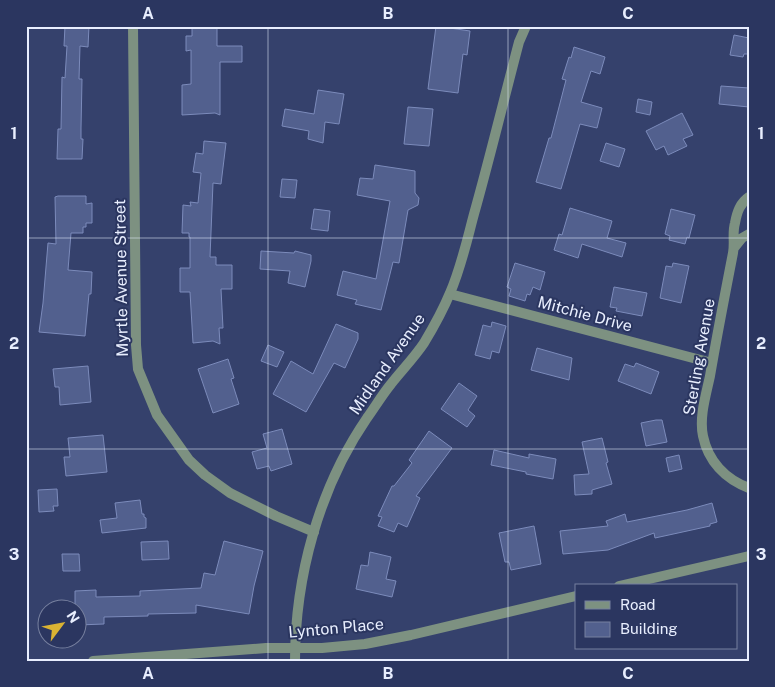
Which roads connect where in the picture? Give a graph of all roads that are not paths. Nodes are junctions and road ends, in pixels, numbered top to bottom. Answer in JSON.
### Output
{"nodes":[{"id":1,"x":133,"y":26,"type":"edge"},
{"id":2,"x":526,"y":26,"type":"edge"},
{"id":3,"x":749,"y":197,"type":"edge"},
{"id":4,"x":749,"y":234,"type":"edge"},
{"id":5,"x":734,"y":248,"type":"junction"},
{"id":6,"x":450,"y":294,"type":"junction"},
{"id":7,"x":712,"y":363,"type":"junction"},
{"id":8,"x":746,"y":488,"type":"edge"},
{"id":9,"x":314,"y":532,"type":"junction"},
{"id":10,"x":745,"y":555,"type":"edge"},
{"id":11,"x":626,"y":584,"type":"edge"},
{"id":12,"x":575,"y":596,"type":"edge"},
{"id":13,"x":295,"y":648,"type":"junction"},
{"id":14,"x":93,"y":661,"type":"edge"},
{"id":15,"x":295,"y":661,"type":"edge"}],
"edges":[{"from":1,"to":9,"type":"street","name":"Myrtle Avenue Street"},
{"from":2,"to":6,"type":"street","name":"Midland Avenue"},
{"from":3,"to":5,"type":"street","name":"Sterling Avenue"},
{"from":4,"to":5,"type":"street"},
{"from":5,"to":7,"type":"street","name":"Sterling Avenue"},
{"from":6,"to":7,"type":"street","name":"Mitchie Drive"},
{"from":6,"to":9,"type":"street","name":"Midland Avenue"},
{"from":7,"to":8,"type":"street","name":"Sterling Avenue"},
{"from":9,"to":13,"type":"street","name":"Midland Avenue"},
{"from":10,"to":11,"type":"street"},
{"from":12,"to":13,"type":"street","name":"Lynton Place"},
{"from":13,"to":14,"type":"street","name":"Lynton Place"},
{"from":13,"to":15,"type":"street","name":"Midland Avenue"}]}
